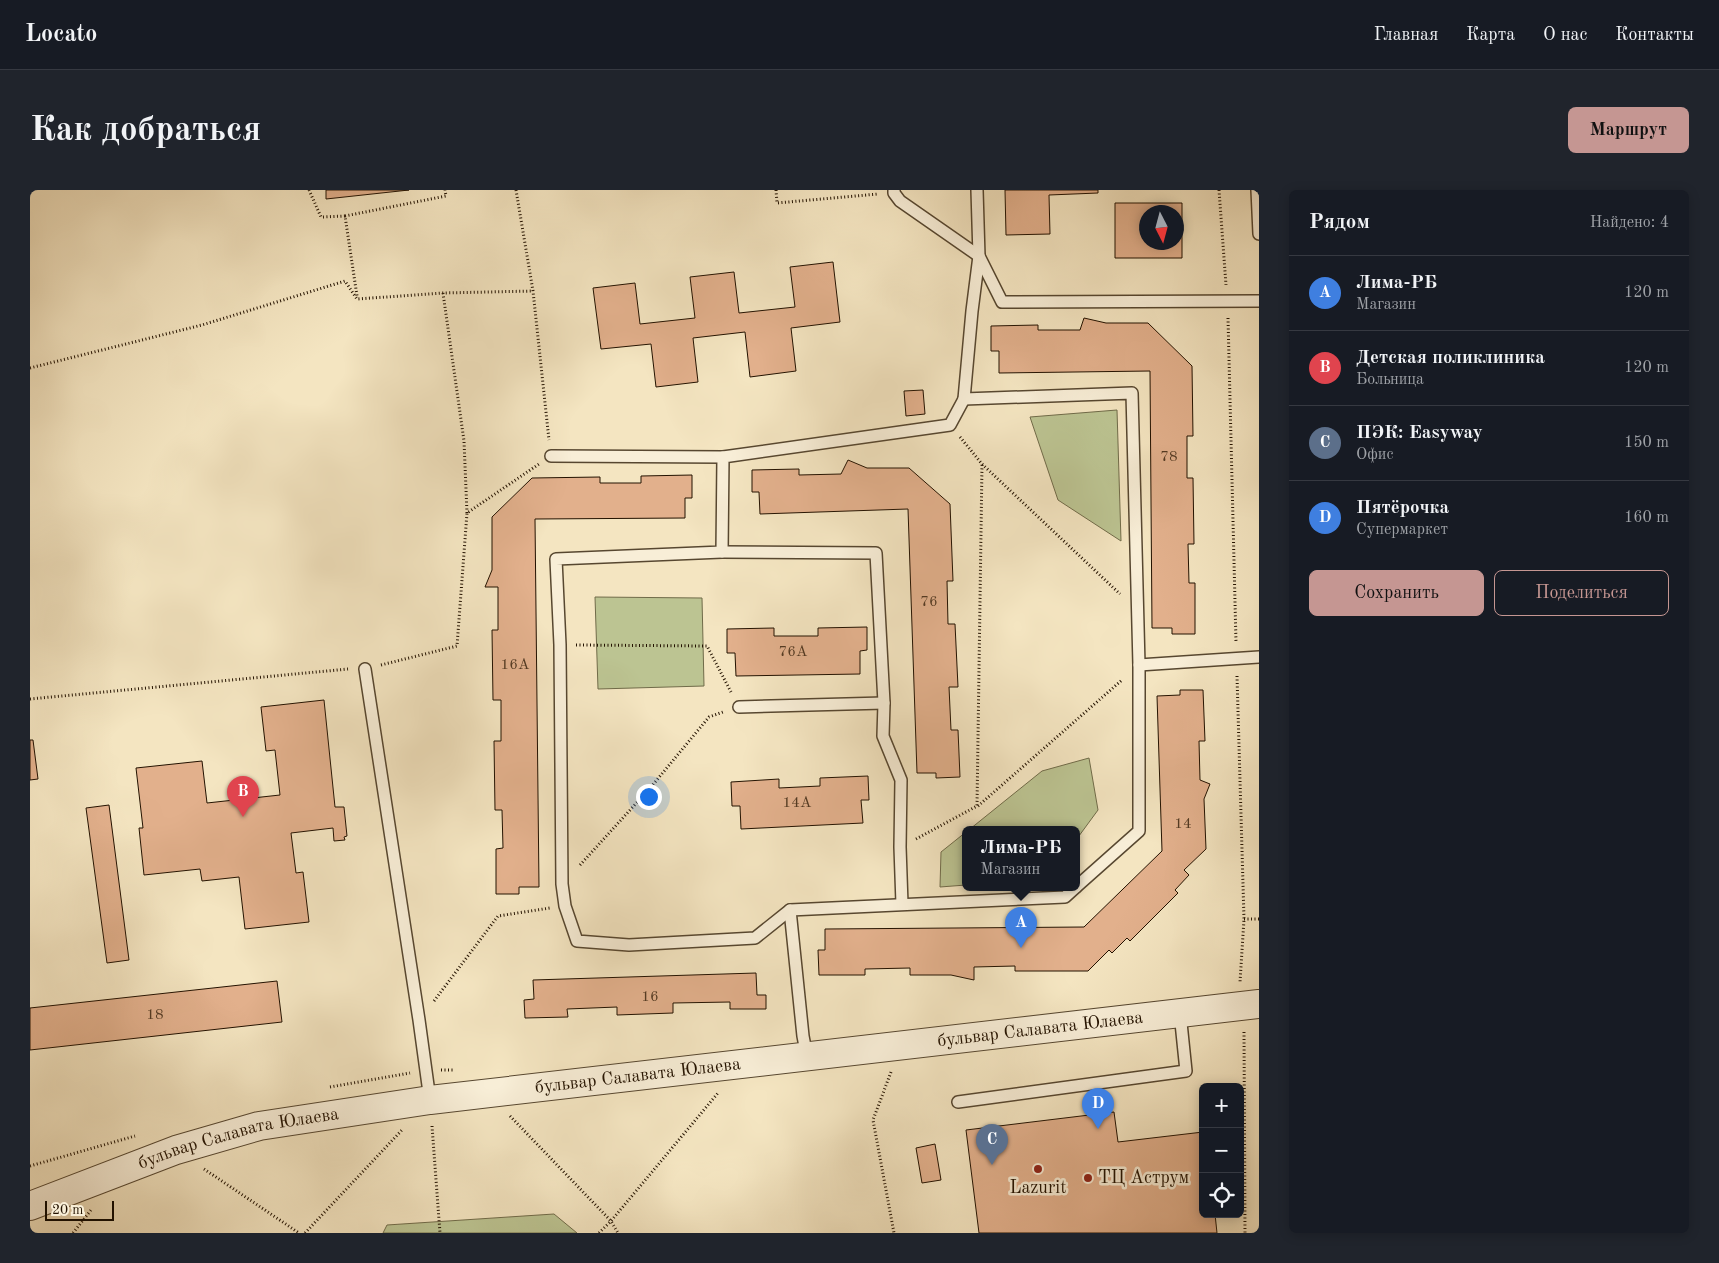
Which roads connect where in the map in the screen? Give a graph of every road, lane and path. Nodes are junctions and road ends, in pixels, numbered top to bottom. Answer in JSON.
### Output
{"nodes":[{"id":1,"x":310,"y":190,"type":"edge"},
{"id":2,"x":445,"y":190,"type":"edge"},
{"id":3,"x":516,"y":190,"type":"edge"},
{"id":4,"x":776,"y":190,"type":"edge"},
{"id":5,"x":977,"y":190,"type":"edge"},
{"id":6,"x":1218,"y":190,"type":"edge"},
{"id":7,"x":1258,"y":190,"type":"edge"},
{"id":8,"x":894,"y":192,"type":"edge"},
{"id":9,"x":345,"y":216,"type":"junction"},
{"id":10,"x":1259,"y":234,"type":"edge"},
{"id":11,"x":979,"y":256,"type":"junction"},
{"id":12,"x":533,"y":291,"type":"junction"},
{"id":13,"x":443,"y":293,"type":"junction"},
{"id":14,"x":357,"y":299,"type":"junction"},
{"id":15,"x":1227,"y":301,"type":"junction"},
{"id":16,"x":1259,"y":301,"type":"edge"},
{"id":17,"x":30,"y":368,"type":"edge"},
{"id":18,"x":964,"y":399,"type":"junction"},
{"id":19,"x":950,"y":425,"type":"junction"},
{"id":20,"x":551,"y":456,"type":"junction"},
{"id":21,"x":723,"y":457,"type":"junction"},
{"id":22,"x":982,"y":464,"type":"junction"},
{"id":23,"x":466,"y":513,"type":"junction"},
{"id":24,"x":722,"y":552,"type":"junction"},
{"id":25,"x":1137,"y":610,"type":"junction"},
{"id":26,"x":560,"y":645,"type":"junction"},
{"id":27,"x":1259,"y":657,"type":"edge"},
{"id":28,"x":1237,"y":659,"type":"junction"},
{"id":29,"x":1139,"y":665,"type":"junction"},
{"id":30,"x":365,"y":669,"type":"junction"},
{"id":31,"x":30,"y":699,"type":"edge"},
{"id":32,"x":884,"y":703,"type":"junction"},
{"id":33,"x":739,"y":707,"type":"junction"},
{"id":34,"x":977,"y":806,"type":"junction"},
{"id":35,"x":900,"y":847,"type":"junction"},
{"id":36,"x":1080,"y":883,"type":"edge"},
{"id":37,"x":562,"y":884,"type":"junction"},
{"id":38,"x":1071,"y":891,"type":"edge"},
{"id":39,"x":902,"y":904,"type":"junction"},
{"id":40,"x":565,"y":906,"type":"junction"},
{"id":41,"x":790,"y":910,"type":"junction"},
{"id":42,"x":1244,"y":919,"type":"junction"},
{"id":43,"x":1259,"y":919,"type":"edge"},
{"id":44,"x":1240,"y":983,"type":"dead end"},
{"id":45,"x":1259,"y":1004,"type":"edge"},
{"id":46,"x":1180,"y":1013,"type":"junction"},
{"id":47,"x":420,"y":1020,"type":"junction"},
{"id":48,"x":1244,"y":1029,"type":"dead end"},
{"id":49,"x":807,"y":1056,"type":"junction"},
{"id":50,"x":893,"y":1066,"type":"dead end"},
{"id":51,"x":427,"y":1070,"type":"junction"},
{"id":52,"x":456,"y":1070,"type":"dead end"},
{"id":53,"x":724,"y":1086,"type":"dead end"},
{"id":54,"x":323,"y":1089,"type":"dead end"},
{"id":55,"x":488,"y":1094,"type":"junction"},
{"id":56,"x":430,"y":1100,"type":"junction"},
{"id":57,"x":958,"y":1102,"type":"dead end"},
{"id":58,"x":404,"y":1128,"type":"dead end"},
{"id":59,"x":144,"y":1134,"type":"dead end"},
{"id":60,"x":176,"y":1150,"type":"junction"},
{"id":61,"x":30,"y":1166,"type":"edge"},
{"id":62,"x":30,"y":1206,"type":"edge"},
{"id":63,"x":611,"y":1221,"type":"junction"},
{"id":64,"x":299,"y":1233,"type":"edge"},
{"id":65,"x":305,"y":1233,"type":"edge"},
{"id":66,"x":440,"y":1233,"type":"edge"},
{"id":67,"x":598,"y":1233,"type":"edge"},
{"id":68,"x":618,"y":1233,"type":"edge"},
{"id":69,"x":894,"y":1233,"type":"edge"},
{"id":70,"x":1245,"y":1233,"type":"edge"}],
"edges":[{"from":1,"to":9,"type":"path"},
{"from":2,"to":9,"type":"path"},
{"from":3,"to":12,"type":"path"},
{"from":4,"to":8,"type":"path"},
{"from":5,"to":11,"type":"lane"},
{"from":6,"to":15,"type":"path"},
{"from":7,"to":10,"type":"lane"},
{"from":8,"to":11,"type":"lane"},
{"from":9,"to":14,"type":"path"},
{"from":11,"to":15,"type":"lane"},
{"from":11,"to":18,"type":"lane"},
{"from":12,"to":13,"type":"path"},
{"from":12,"to":20,"type":"path"},
{"from":13,"to":14,"type":"path"},
{"from":13,"to":23,"type":"path"},
{"from":14,"to":17,"type":"path"},
{"from":15,"to":16,"type":"lane"},
{"from":15,"to":28,"type":"path"},
{"from":18,"to":19,"type":"lane"},
{"from":18,"to":25,"type":"lane"},
{"from":19,"to":21,"type":"lane"},
{"from":19,"to":22,"type":"path"},
{"from":20,"to":21,"type":"lane"},
{"from":20,"to":23,"type":"path"},
{"from":21,"to":24,"type":"lane"},
{"from":22,"to":25,"type":"path"},
{"from":22,"to":34,"type":"path"},
{"from":23,"to":30,"type":"path"},
{"from":24,"to":26,"type":"lane"},
{"from":24,"to":32,"type":"lane"},
{"from":25,"to":29,"type":"lane"},
{"from":26,"to":33,"type":"path"},
{"from":26,"to":37,"type":"lane"},
{"from":27,"to":28,"type":"lane"},
{"from":28,"to":29,"type":"lane"},
{"from":28,"to":42,"type":"path"},
{"from":29,"to":34,"type":"path"},
{"from":29,"to":36,"type":"lane"},
{"from":30,"to":31,"type":"path"},
{"from":30,"to":47,"type":"lane"},
{"from":32,"to":33,"type":"lane"},
{"from":32,"to":35,"type":"lane"},
{"from":33,"to":37,"type":"path"},
{"from":34,"to":35,"type":"path"},
{"from":35,"to":39,"type":"lane"},
{"from":37,"to":40,"type":"lane"},
{"from":38,"to":39,"type":"lane"},
{"from":39,"to":41,"type":"lane"},
{"from":40,"to":41,"type":"lane"},
{"from":40,"to":47,"type":"path"},
{"from":41,"to":49,"type":"lane"},
{"from":42,"to":43,"type":"path"},
{"from":42,"to":44,"type":"path"},
{"from":45,"to":46,"type":"street","name":"бульвар Салавата Юлаева"},
{"from":46,"to":49,"type":"street","name":"бульвар Салавата Юлаева"},
{"from":46,"to":57,"type":"lane"},
{"from":47,"to":51,"type":"lane"},
{"from":48,"to":70,"type":"path"},
{"from":49,"to":55,"type":"street","name":"бульвар Салавата Юлаева"},
{"from":50,"to":69,"type":"path"},
{"from":51,"to":52,"type":"path"},
{"from":51,"to":54,"type":"path"},
{"from":51,"to":56,"type":"lane"},
{"from":53,"to":63,"type":"path"},
{"from":55,"to":56,"type":"street","name":"бульвар Салавата Юлаева"},
{"from":55,"to":63,"type":"path"},
{"from":56,"to":60,"type":"street","name":"бульвар Салавата Юлаева"},
{"from":56,"to":66,"type":"path"},
{"from":58,"to":65,"type":"path"},
{"from":59,"to":61,"type":"path"},
{"from":60,"to":62,"type":"street","name":"бульвар Салавата Юлаева"},
{"from":60,"to":64,"type":"path"},
{"from":63,"to":67,"type":"path"},
{"from":63,"to":68,"type":"path"}]}
